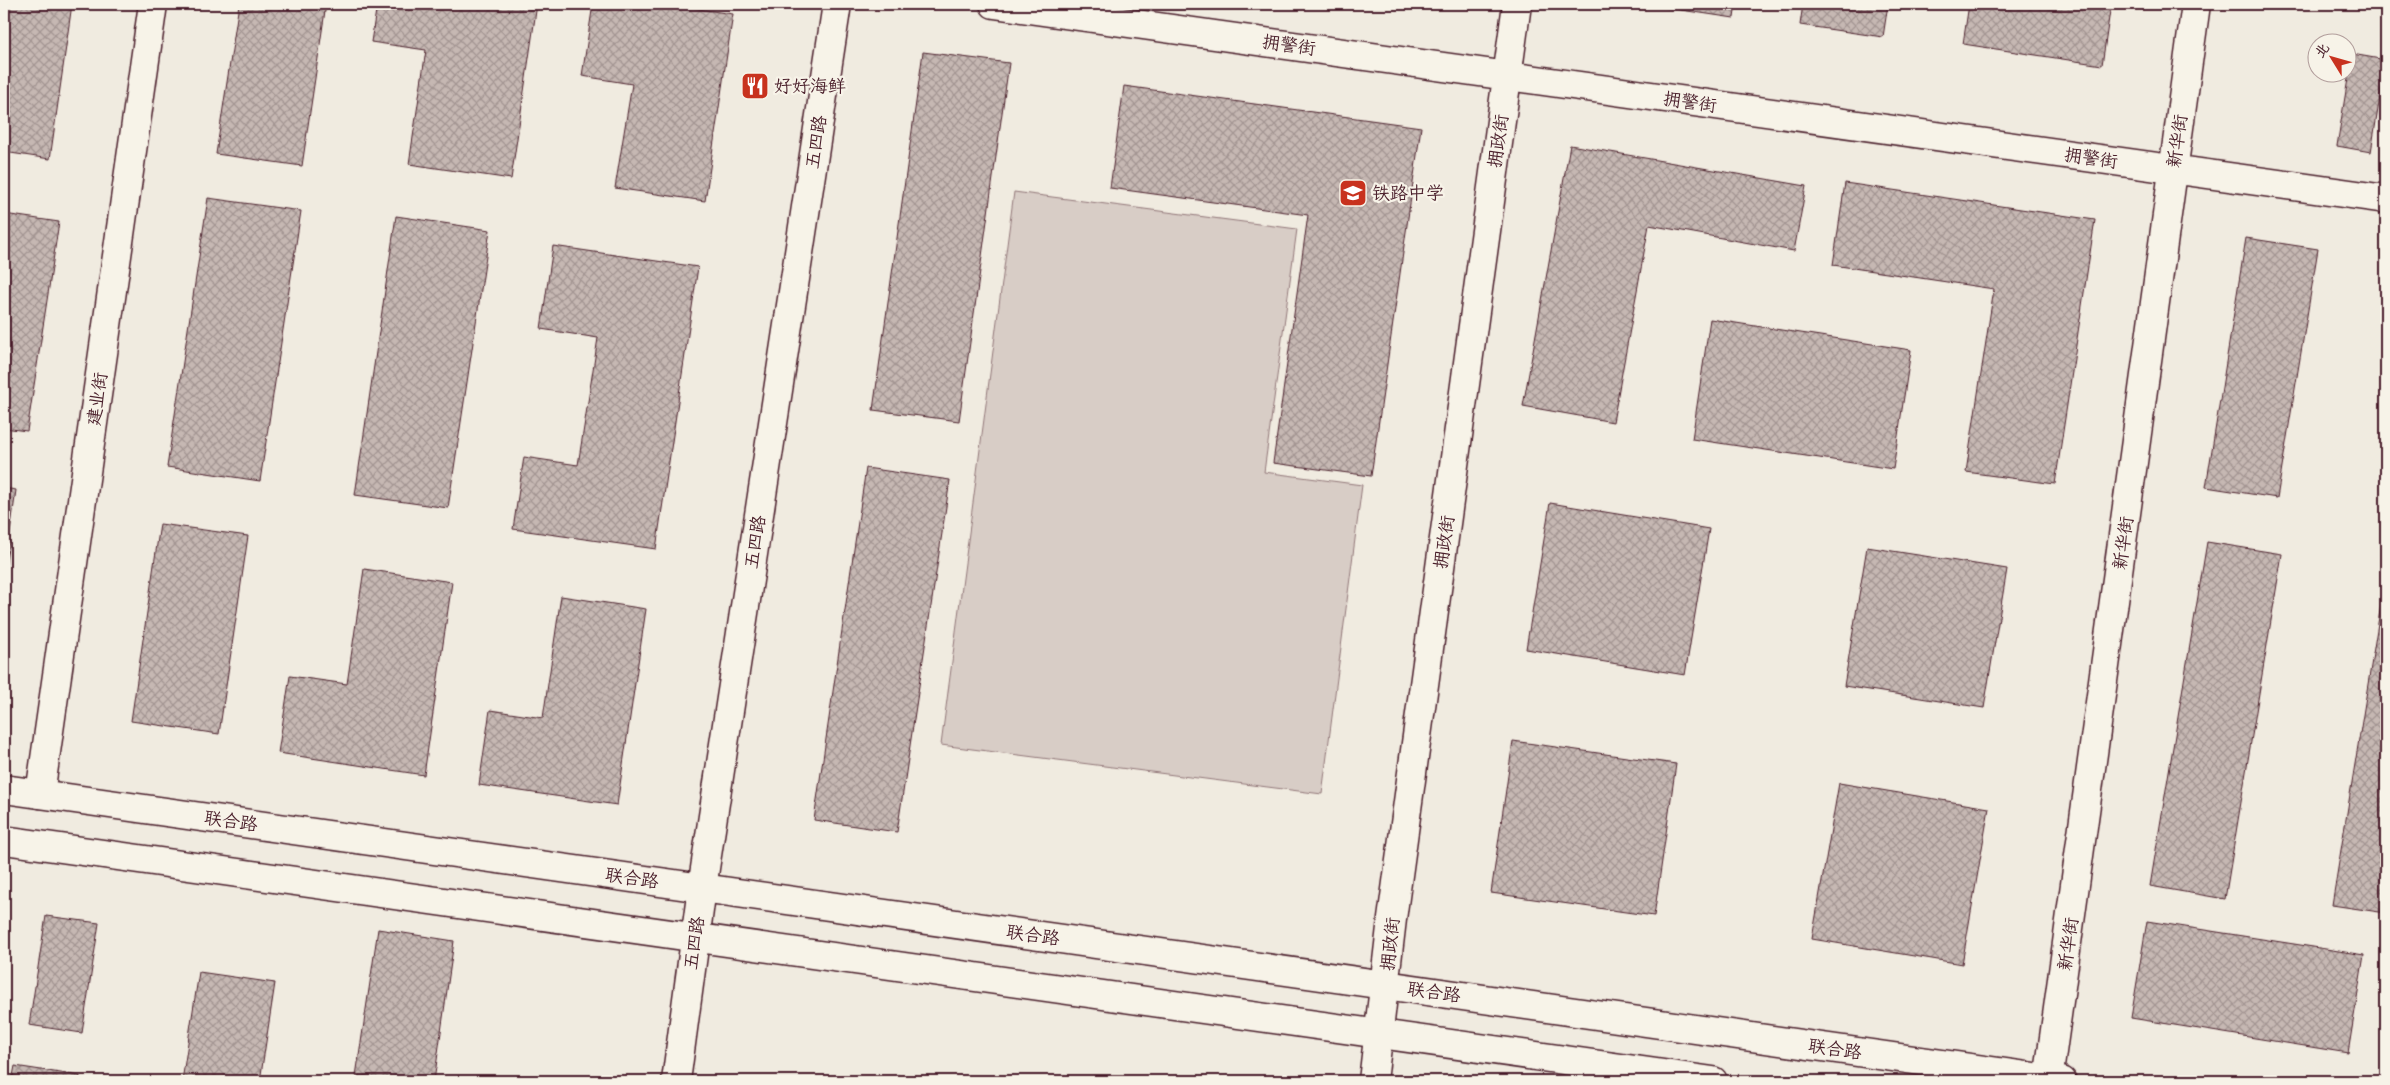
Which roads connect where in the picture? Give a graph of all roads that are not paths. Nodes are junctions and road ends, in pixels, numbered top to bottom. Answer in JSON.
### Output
{"nodes":[{"id":1,"x":153,"y":4,"type":"edge"},
{"id":2,"x":837,"y":4,"type":"edge"},
{"id":3,"x":994,"y":4,"type":"edge"},
{"id":4,"x":1517,"y":4,"type":"edge"},
{"id":5,"x":2196,"y":4,"type":"edge"},
{"id":6,"x":1507,"y":76,"type":"junction"},
{"id":7,"x":2174,"y":169,"type":"junction"},
{"id":8,"x":2386,"y":199,"type":"edge"},
{"id":9,"x":4,"y":789,"type":"edge"},
{"id":10,"x":40,"y":794,"type":"junction"},
{"id":11,"x":4,"y":840,"type":"edge"},
{"id":12,"x":702,"y":888,"type":"junction"},
{"id":13,"x":695,"y":938,"type":"junction"},
{"id":14,"x":1385,"y":985,"type":"junction"},
{"id":15,"x":1380,"y":1034,"type":"junction"},
{"id":16,"x":676,"y":1081,"type":"edge"},
{"id":17,"x":1373,"y":1081,"type":"edge"},
{"id":18,"x":1712,"y":1081,"type":"edge"},
{"id":19,"x":2053,"y":1081,"type":"edge"}],
"edges":[{"from":1,"to":10,"type":"main road","name":"建业街"},
{"from":2,"to":12,"type":"main road","name":"五四路"},
{"from":3,"to":6,"type":"main road","name":"拥警街"},
{"from":4,"to":6,"type":"main road","name":"拥政街"},
{"from":5,"to":7,"type":"main road","name":"新华街"},
{"from":6,"to":7,"type":"main road","name":"拥警街"},
{"from":6,"to":14,"type":"main road","name":"拥政街"},
{"from":7,"to":8,"type":"main road","name":"拥警街"},
{"from":7,"to":19,"type":"main road","name":"新华街"},
{"from":9,"to":10,"type":"main road","name":"联合路"},
{"from":10,"to":12,"type":"main road","name":"联合路"},
{"from":11,"to":13,"type":"main road"},
{"from":12,"to":13,"type":"main road","name":"五四路"},
{"from":12,"to":14,"type":"main road","name":"联合路"},
{"from":13,"to":15,"type":"main road"},
{"from":13,"to":16,"type":"main road","name":"五四路"},
{"from":14,"to":15,"type":"main road","name":"拥政街"},
{"from":14,"to":19,"type":"main road","name":"联合路"},
{"from":15,"to":17,"type":"main road","name":"拥政街"},
{"from":15,"to":18,"type":"main road"}]}
